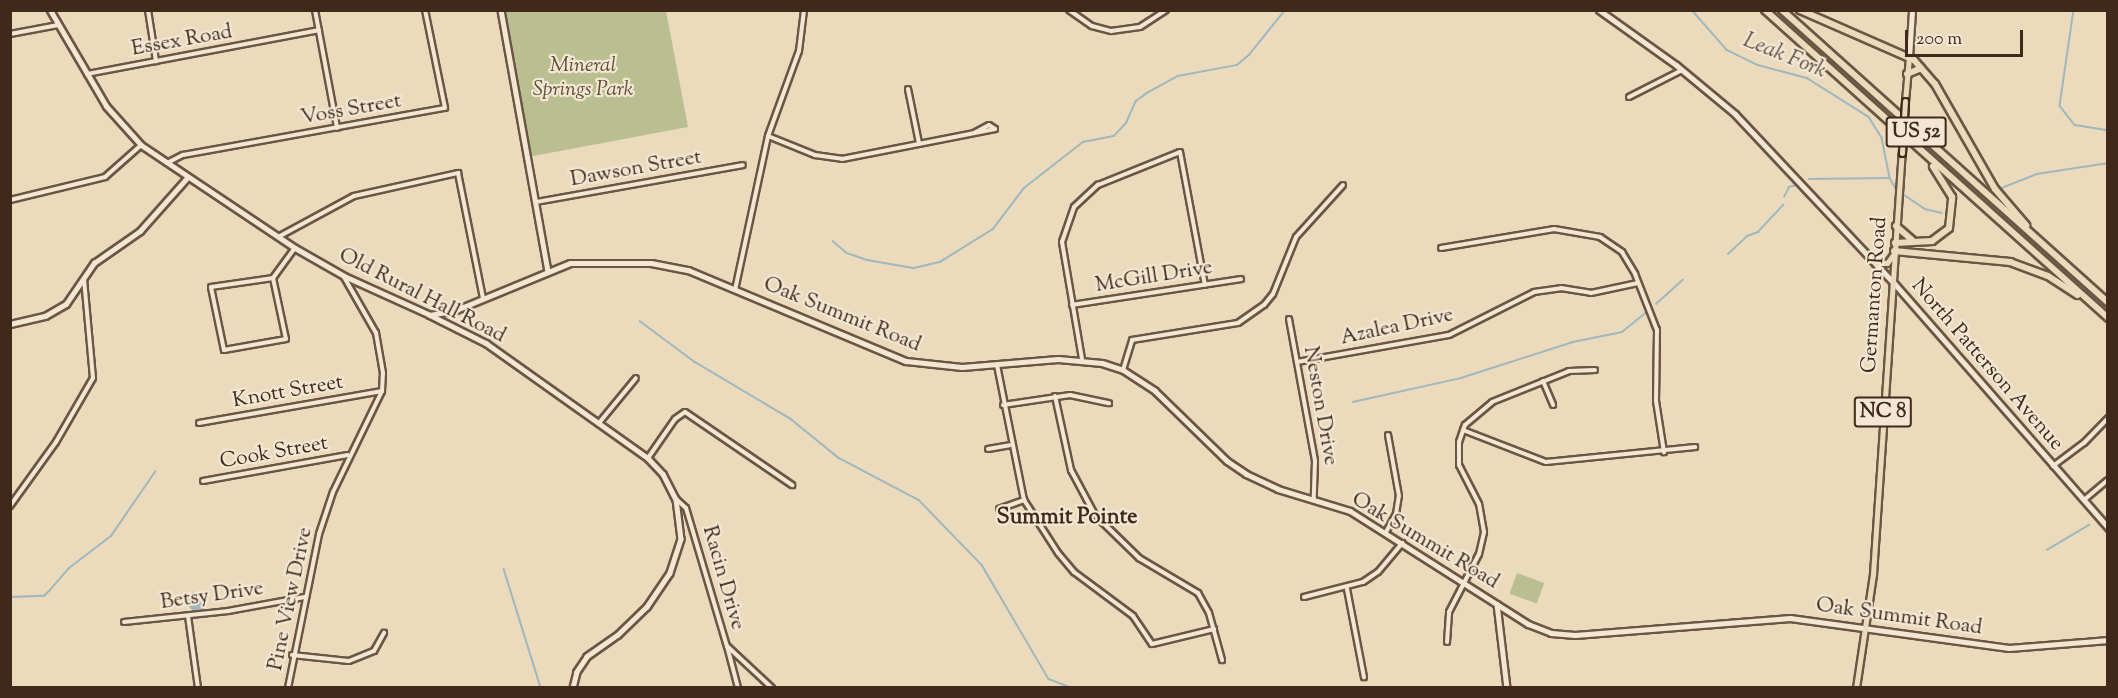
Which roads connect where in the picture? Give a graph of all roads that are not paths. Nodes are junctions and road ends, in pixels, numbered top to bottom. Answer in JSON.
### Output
{"nodes":[{"id":1,"x":50,"y":10,"type":"edge"},
{"id":2,"x":148,"y":10,"type":"edge"},
{"id":3,"x":315,"y":10,"type":"edge"},
{"id":4,"x":425,"y":10,"type":"edge"},
{"id":5,"x":501,"y":10,"type":"edge"},
{"id":6,"x":804,"y":10,"type":"edge"},
{"id":7,"x":1070,"y":10,"type":"edge"},
{"id":8,"x":1166,"y":10,"type":"edge"},
{"id":9,"x":1599,"y":10,"type":"edge"},
{"id":10,"x":1765,"y":10,"type":"edge"},
{"id":11,"x":1782,"y":10,"type":"edge"},
{"id":12,"x":1800,"y":10,"type":"edge"},
{"id":13,"x":1912,"y":10,"type":"edge"},
{"id":14,"x":58,"y":25,"type":"junction"},
{"id":15,"x":319,"y":30,"type":"junction"},
{"id":16,"x":10,"y":34,"type":"edge"},
{"id":17,"x":1909,"y":57,"type":"junction"},
{"id":18,"x":156,"y":61,"type":"junction"},
{"id":19,"x":1921,"y":68,"type":"junction"},
{"id":20,"x":1682,"y":70,"type":"junction"},
{"id":21,"x":85,"y":74,"type":"junction"},
{"id":22,"x":1908,"y":74,"type":"junction"},
{"id":23,"x":908,"y":89,"type":"dead end"},
{"id":24,"x":1629,"y":97,"type":"dead end"},
{"id":25,"x":338,"y":128,"type":"junction"},
{"id":26,"x":974,"y":133,"type":"junction"},
{"id":27,"x":768,"y":136,"type":"junction"},
{"id":28,"x":919,"y":143,"type":"junction"},
{"id":29,"x":141,"y":145,"type":"junction"},
{"id":30,"x":1919,"y":150,"type":"junction"},
{"id":31,"x":167,"y":164,"type":"junction"},
{"id":32,"x":743,"y":165,"type":"dead end"},
{"id":33,"x":187,"y":178,"type":"junction"},
{"id":34,"x":1343,"y":185,"type":"dead end"},
{"id":35,"x":10,"y":200,"type":"edge"},
{"id":36,"x":535,"y":202,"type":"junction"},
{"id":37,"x":1896,"y":226,"type":"junction"},
{"id":38,"x":280,"y":236,"type":"junction"},
{"id":39,"x":1912,"y":240,"type":"junction"},
{"id":40,"x":1895,"y":243,"type":"junction"},
{"id":41,"x":295,"y":248,"type":"junction"},
{"id":42,"x":1441,"y":248,"type":"dead end"},
{"id":43,"x":1894,"y":252,"type":"junction"},
{"id":44,"x":2051,"y":252,"type":"junction"},
{"id":45,"x":1875,"y":263,"type":"junction"},
{"id":46,"x":548,"y":270,"type":"junction"},
{"id":47,"x":344,"y":276,"type":"junction"},
{"id":48,"x":273,"y":278,"type":"junction"},
{"id":49,"x":84,"y":279,"type":"junction"},
{"id":50,"x":1241,"y":279,"type":"dead end"},
{"id":51,"x":1893,"y":282,"type":"junction"},
{"id":52,"x":1638,"y":283,"type":"junction"},
{"id":53,"x":1205,"y":285,"type":"junction"},
{"id":54,"x":735,"y":290,"type":"junction"},
{"id":55,"x":483,"y":298,"type":"junction"},
{"id":56,"x":2108,"y":303,"type":"edge"},
{"id":57,"x":1072,"y":305,"type":"junction"},
{"id":58,"x":430,"y":315,"type":"junction"},
{"id":59,"x":2108,"y":318,"type":"edge"},
{"id":60,"x":1289,"y":319,"type":"dead end"},
{"id":61,"x":10,"y":324,"type":"edge"},
{"id":62,"x":1082,"y":359,"type":"junction"},
{"id":63,"x":1297,"y":362,"type":"junction"},
{"id":64,"x":997,"y":365,"type":"junction"},
{"id":65,"x":1124,"y":370,"type":"junction"},
{"id":66,"x":1595,"y":370,"type":"dead end"},
{"id":67,"x":636,"y":378,"type":"dead end"},
{"id":68,"x":1543,"y":381,"type":"junction"},
{"id":69,"x":382,"y":391,"type":"junction"},
{"id":70,"x":1055,"y":396,"type":"junction"},
{"id":71,"x":1109,"y":403,"type":"dead end"},
{"id":72,"x":1003,"y":405,"type":"junction"},
{"id":73,"x":1553,"y":405,"type":"dead end"},
{"id":74,"x":2108,"y":418,"type":"edge"},
{"id":75,"x":199,"y":423,"type":"dead end"},
{"id":76,"x":599,"y":424,"type":"junction"},
{"id":77,"x":1462,"y":430,"type":"junction"},
{"id":78,"x":1388,"y":435,"type":"dead end"},
{"id":79,"x":1010,"y":445,"type":"junction"},
{"id":80,"x":1695,"y":447,"type":"dead end"},
{"id":81,"x":988,"y":449,"type":"dead end"},
{"id":82,"x":1664,"y":452,"type":"junction"},
{"id":83,"x":349,"y":455,"type":"junction"},
{"id":84,"x":648,"y":458,"type":"junction"},
{"id":85,"x":2053,"y":466,"type":"junction"},
{"id":86,"x":2108,"y":480,"type":"edge"},
{"id":87,"x":203,"y":481,"type":"dead end"},
{"id":88,"x":792,"y":485,"type":"dead end"},
{"id":89,"x":1314,"y":498,"type":"junction"},
{"id":90,"x":676,"y":499,"type":"junction"},
{"id":91,"x":1024,"y":500,"type":"junction"},
{"id":92,"x":2083,"y":500,"type":"junction"},
{"id":93,"x":10,"y":506,"type":"edge"},
{"id":94,"x":999,"y":509,"type":"dead end"},
{"id":95,"x":2108,"y":528,"type":"edge"},
{"id":96,"x":1386,"y":532,"type":"junction"},
{"id":97,"x":1402,"y":543,"type":"junction"},
{"id":98,"x":1463,"y":582,"type":"junction"},
{"id":99,"x":1347,"y":589,"type":"junction"},
{"id":100,"x":305,"y":597,"type":"junction"},
{"id":101,"x":1304,"y":597,"type":"dead end"},
{"id":102,"x":1497,"y":604,"type":"junction"},
{"id":103,"x":188,"y":616,"type":"junction"},
{"id":104,"x":124,"y":622,"type":"dead end"},
{"id":105,"x":1214,"y":629,"type":"junction"},
{"id":106,"x":1867,"y":630,"type":"junction"},
{"id":107,"x":384,"y":633,"type":"dead end"},
{"id":108,"x":2108,"y":640,"type":"edge"},
{"id":109,"x":1448,"y":642,"type":"dead end"},
{"id":110,"x":727,"y":646,"type":"junction"},
{"id":111,"x":292,"y":655,"type":"junction"},
{"id":112,"x":1222,"y":660,"type":"dead end"},
{"id":113,"x":1364,"y":677,"type":"dead end"},
{"id":114,"x":198,"y":687,"type":"edge"},
{"id":115,"x":288,"y":687,"type":"edge"},
{"id":116,"x":573,"y":687,"type":"edge"},
{"id":117,"x":738,"y":687,"type":"edge"},
{"id":118,"x":772,"y":687,"type":"edge"},
{"id":119,"x":1507,"y":687,"type":"edge"},
{"id":120,"x":1856,"y":687,"type":"edge"}],
"edges":[{"from":1,"to":14,"type":"main road","name":"Old Rural Hall Road"},
{"from":2,"to":18,"type":"street"},
{"from":3,"to":15,"type":"street"},
{"from":4,"to":25,"type":"street","name":"Voss Street"},
{"from":5,"to":36,"type":"street"},
{"from":6,"to":27,"type":"street"},
{"from":7,"to":8,"type":"street"},
{"from":9,"to":20,"type":"main road","name":"North Patterson Avenue"},
{"from":10,"to":30,"type":"highway","number":"US 52"},
{"from":11,"to":44,"type":"highway","number":"US 52"},
{"from":12,"to":17,"type":"highway"},
{"from":13,"to":17,"type":"main road","name":"Germanton Road"},
{"from":14,"to":16,"type":"street"},
{"from":14,"to":21,"type":"main road","name":"Old Rural Hall Road"},
{"from":15,"to":18,"type":"street","name":"Essex Road"},
{"from":15,"to":25,"type":"street"},
{"from":17,"to":19,"type":"highway"},
{"from":17,"to":22,"type":"main road","name":"Germanton Road","number":"NC 8"},
{"from":18,"to":21,"type":"street","name":"Essex Road"},
{"from":19,"to":22,"type":"highway"},
{"from":19,"to":44,"type":"highway"},
{"from":20,"to":24,"type":"street"},
{"from":20,"to":45,"type":"main road","name":"North Patterson Avenue"},
{"from":21,"to":29,"type":"main road","name":"Old Rural Hall Road"},
{"from":22,"to":37,"type":"main road","name":"Germanton Road","number":"NC 8","bridge":true},
{"from":23,"to":28,"type":"street"},
{"from":25,"to":31,"type":"street","name":"Voss Street"},
{"from":26,"to":26,"type":"street"},
{"from":26,"to":28,"type":"street"},
{"from":27,"to":28,"type":"street"},
{"from":27,"to":54,"type":"street"},
{"from":29,"to":31,"type":"main road","name":"Old Rural Hall Road"},
{"from":29,"to":35,"type":"street"},
{"from":30,"to":39,"type":"highway"},
{"from":30,"to":59,"type":"highway","number":"US 52"},
{"from":31,"to":33,"type":"main road","name":"Old Rural Hall Road"},
{"from":32,"to":36,"type":"street","name":"Dawson Street"},
{"from":33,"to":38,"type":"main road","name":"Old Rural Hall Road"},
{"from":33,"to":49,"type":"street"},
{"from":34,"to":65,"type":"street"},
{"from":36,"to":46,"type":"street"},
{"from":37,"to":39,"type":"highway"},
{"from":37,"to":40,"type":"main road","name":"Germanton Road","number":"NC 8"},
{"from":38,"to":41,"type":"main road","name":"Old Rural Hall Road"},
{"from":38,"to":55,"type":"street"},
{"from":39,"to":40,"type":"highway"},
{"from":40,"to":43,"type":"main road","name":"Germanton Road","number":"NC 8"},
{"from":41,"to":47,"type":"main road","name":"Old Rural Hall Road"},
{"from":41,"to":48,"type":"street"},
{"from":42,"to":52,"type":"street"},
{"from":43,"to":45,"type":"main road"},
{"from":43,"to":51,"type":"main road","name":"Germanton Road","number":"NC 8"},
{"from":43,"to":59,"type":"highway"},
{"from":44,"to":56,"type":"highway","number":"US 52"},
{"from":45,"to":51,"type":"main road","name":"North Patterson Avenue"},
{"from":46,"to":54,"type":"main road","name":"Oak Summit Road"},
{"from":46,"to":55,"type":"main road","name":"Oak Summit Road"},
{"from":47,"to":58,"type":"main road","name":"Old Rural Hall Road"},
{"from":47,"to":69,"type":"street"},
{"from":48,"to":48,"type":"street"},
{"from":49,"to":61,"type":"street"},
{"from":49,"to":93,"type":"street"},
{"from":50,"to":53,"type":"street","name":"McGill Drive"},
{"from":51,"to":85,"type":"main road","name":"North Patterson Avenue"},
{"from":51,"to":106,"type":"main road","name":"Germanton Road","number":"NC 8"},
{"from":52,"to":63,"type":"street","name":"Azalea Drive"},
{"from":52,"to":82,"type":"street"},
{"from":53,"to":57,"type":"street","name":"McGill Drive"},
{"from":53,"to":57,"type":"street"},
{"from":54,"to":64,"type":"main road","name":"Oak Summit Road"},
{"from":55,"to":58,"type":"main road","name":"Oak Summit Road"},
{"from":57,"to":62,"type":"street"},
{"from":58,"to":76,"type":"street","name":"Old Rural Hall Road"},
{"from":60,"to":63,"type":"street","name":"Neston Drive"},
{"from":62,"to":64,"type":"main road","name":"Oak Summit Road"},
{"from":62,"to":65,"type":"main road","name":"Oak Summit Road"},
{"from":63,"to":89,"type":"street","name":"Neston Drive"},
{"from":64,"to":72,"type":"street"},
{"from":65,"to":89,"type":"main road","name":"Oak Summit Road"},
{"from":66,"to":68,"type":"street"},
{"from":67,"to":76,"type":"street"},
{"from":68,"to":73,"type":"street"},
{"from":68,"to":77,"type":"street"},
{"from":69,"to":75,"type":"street","name":"Knott Street"},
{"from":69,"to":83,"type":"street","name":"Pine View Drive"},
{"from":70,"to":71,"type":"street"},
{"from":70,"to":72,"type":"street"},
{"from":70,"to":105,"type":"street"},
{"from":72,"to":79,"type":"street"},
{"from":74,"to":85,"type":"street"},
{"from":76,"to":84,"type":"street","name":"Old Rural Hall Road"},
{"from":77,"to":82,"type":"street"},
{"from":77,"to":98,"type":"street"},
{"from":78,"to":96,"type":"street"},
{"from":79,"to":81,"type":"street"},
{"from":79,"to":91,"type":"street"},
{"from":80,"to":82,"type":"street"},
{"from":83,"to":87,"type":"street","name":"Cook Street"},
{"from":83,"to":100,"type":"street","name":"Pine View Drive"},
{"from":84,"to":88,"type":"street"},
{"from":84,"to":90,"type":"street","name":"Old Rural Hall Road"},
{"from":85,"to":92,"type":"main road","name":"North Patterson Avenue"},
{"from":86,"to":92,"type":"street"},
{"from":89,"to":96,"type":"main road","name":"Oak Summit Road"},
{"from":90,"to":110,"type":"street","name":"Racin Drive"},
{"from":90,"to":116,"type":"street","name":"Old Rural Hall Road"},
{"from":91,"to":94,"type":"street"},
{"from":91,"to":105,"type":"street"},
{"from":92,"to":95,"type":"main road","name":"North Patterson Avenue"},
{"from":96,"to":97,"type":"main road","name":"Oak Summit Road"},
{"from":97,"to":98,"type":"main road","name":"Oak Summit Road"},
{"from":97,"to":99,"type":"street"},
{"from":98,"to":102,"type":"main road","name":"Oak Summit Road"},
{"from":98,"to":109,"type":"street"},
{"from":99,"to":101,"type":"street"},
{"from":99,"to":113,"type":"street"},
{"from":100,"to":103,"type":"street","name":"Betsy Drive"},
{"from":100,"to":111,"type":"street","name":"Pine View Drive"},
{"from":102,"to":106,"type":"main road","name":"Oak Summit Road"},
{"from":102,"to":119,"type":"street"},
{"from":103,"to":104,"type":"street","name":"Betsy Drive"},
{"from":103,"to":114,"type":"street"},
{"from":105,"to":112,"type":"street"},
{"from":106,"to":108,"type":"main road","name":"Oak Summit Road"},
{"from":106,"to":120,"type":"main road","name":"Germanton Road","number":"NC 8"},
{"from":107,"to":111,"type":"street"},
{"from":110,"to":117,"type":"street"},
{"from":110,"to":118,"type":"street","name":"Racin Drive"},
{"from":111,"to":115,"type":"street","name":"Pine View Drive"}]}
